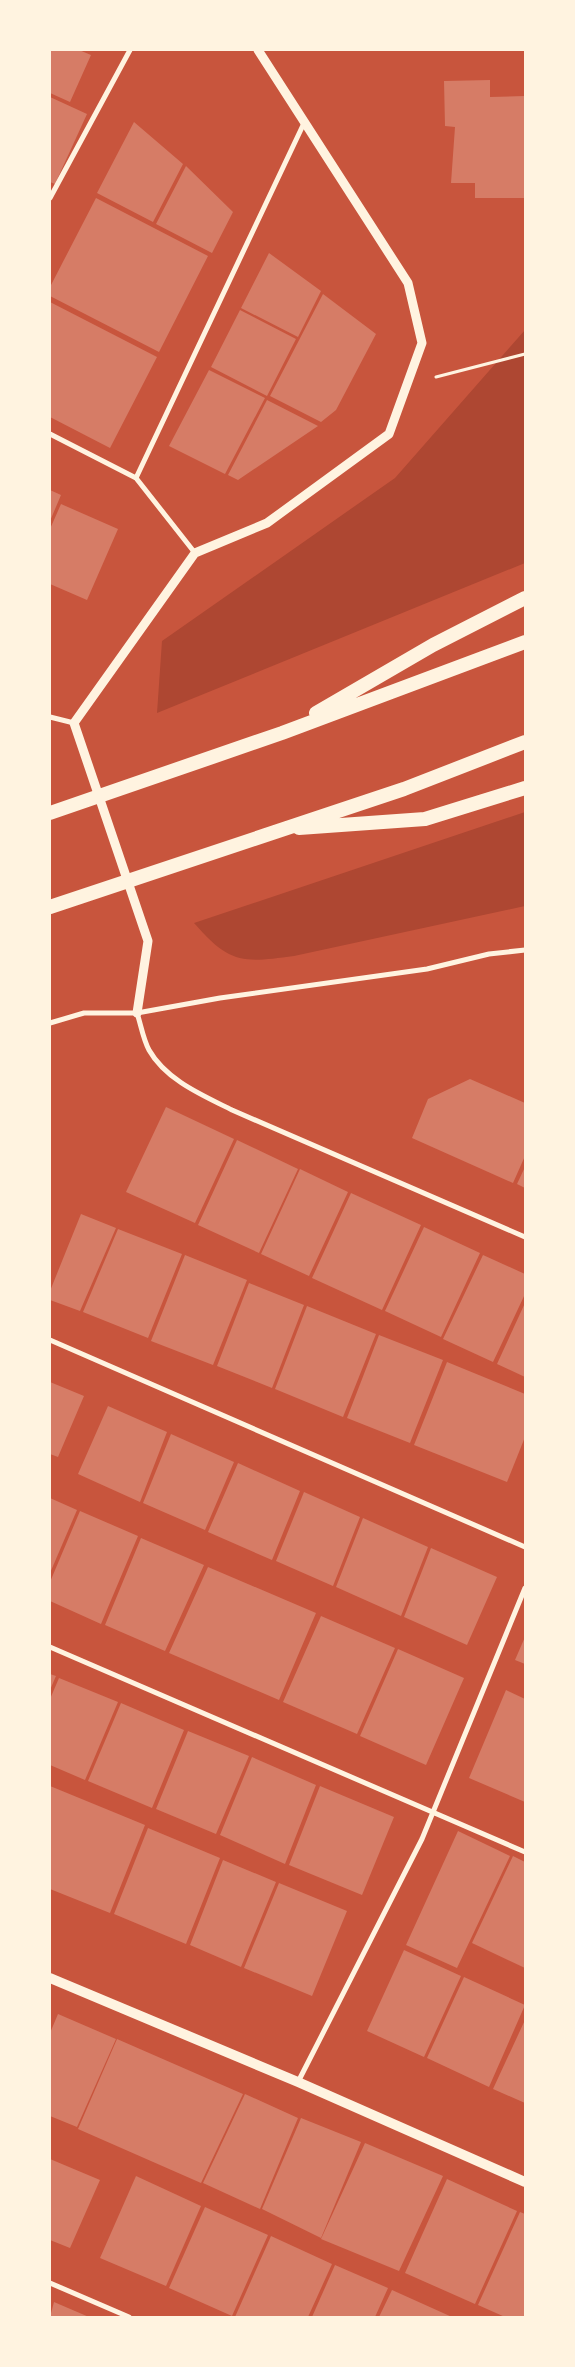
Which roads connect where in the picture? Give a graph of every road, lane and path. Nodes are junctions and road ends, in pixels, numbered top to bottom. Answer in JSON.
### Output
{"nodes":[{"id":1,"x":130,"y":50,"type":"edge"},
{"id":2,"x":258,"y":50,"type":"edge"},
{"id":3,"x":305,"y":121,"type":"junction"},
{"id":4,"x":51,"y":194,"type":"edge"},
{"id":5,"x":525,"y":354,"type":"edge"},
{"id":6,"x":406,"y":385,"type":"junction"},
{"id":7,"x":50,"y":434,"type":"edge"},
{"id":8,"x":136,"y":478,"type":"junction"},
{"id":9,"x":195,"y":553,"type":"junction"},
{"id":10,"x":525,"y":598,"type":"edge"},
{"id":11,"x":525,"y":642,"type":"edge"},
{"id":12,"x":50,"y":717,"type":"edge"},
{"id":13,"x":74,"y":723,"type":"junction"},
{"id":14,"x":282,"y":733,"type":"junction"},
{"id":15,"x":525,"y":742,"type":"edge"},
{"id":16,"x":525,"y":788,"type":"edge"},
{"id":17,"x":50,"y":813,"type":"edge"},
{"id":18,"x":278,"y":830,"type":"junction"},
{"id":19,"x":56,"y":905,"type":"edge"},
{"id":20,"x":525,"y":950,"type":"edge"},
{"id":21,"x":137,"y":1013,"type":"junction"},
{"id":22,"x":50,"y":1023,"type":"edge"},
{"id":23,"x":525,"y":1237,"type":"edge"},
{"id":24,"x":50,"y":1340,"type":"edge"},
{"id":25,"x":525,"y":1547,"type":"edge"},
{"id":26,"x":525,"y":1588,"type":"edge"},
{"id":27,"x":50,"y":1647,"type":"edge"},
{"id":28,"x":433,"y":1813,"type":"junction"},
{"id":29,"x":525,"y":1852,"type":"edge"},
{"id":30,"x":50,"y":1978,"type":"edge"},
{"id":31,"x":298,"y":2082,"type":"junction"},
{"id":32,"x":525,"y":2182,"type":"edge"},
{"id":33,"x":50,"y":2283,"type":"edge"},
{"id":34,"x":130,"y":2317,"type":"edge"}],
"edges":[{"from":1,"to":4,"type":"street"},
{"from":2,"to":3,"type":"street"},
{"from":3,"to":6,"type":"street"},
{"from":3,"to":8,"type":"street"},
{"from":5,"to":6,"type":"path"},
{"from":6,"to":9,"type":"street"},
{"from":7,"to":8,"type":"street"},
{"from":8,"to":9,"type":"street"},
{"from":9,"to":13,"type":"street"},
{"from":10,"to":14,"type":"highway"},
{"from":11,"to":14,"type":"highway"},
{"from":12,"to":13,"type":"street"},
{"from":13,"to":21,"type":"street"},
{"from":14,"to":17,"type":"highway"},
{"from":15,"to":18,"type":"highway"},
{"from":16,"to":18,"type":"highway"},
{"from":18,"to":19,"type":"highway"},
{"from":20,"to":21,"type":"street"},
{"from":21,"to":22,"type":"street"},
{"from":21,"to":23,"type":"street"},
{"from":24,"to":25,"type":"street"},
{"from":26,"to":28,"type":"street"},
{"from":27,"to":28,"type":"street"},
{"from":28,"to":29,"type":"street"},
{"from":28,"to":31,"type":"street"},
{"from":30,"to":31,"type":"main road"},
{"from":31,"to":32,"type":"main road"},
{"from":33,"to":34,"type":"street"}]}
